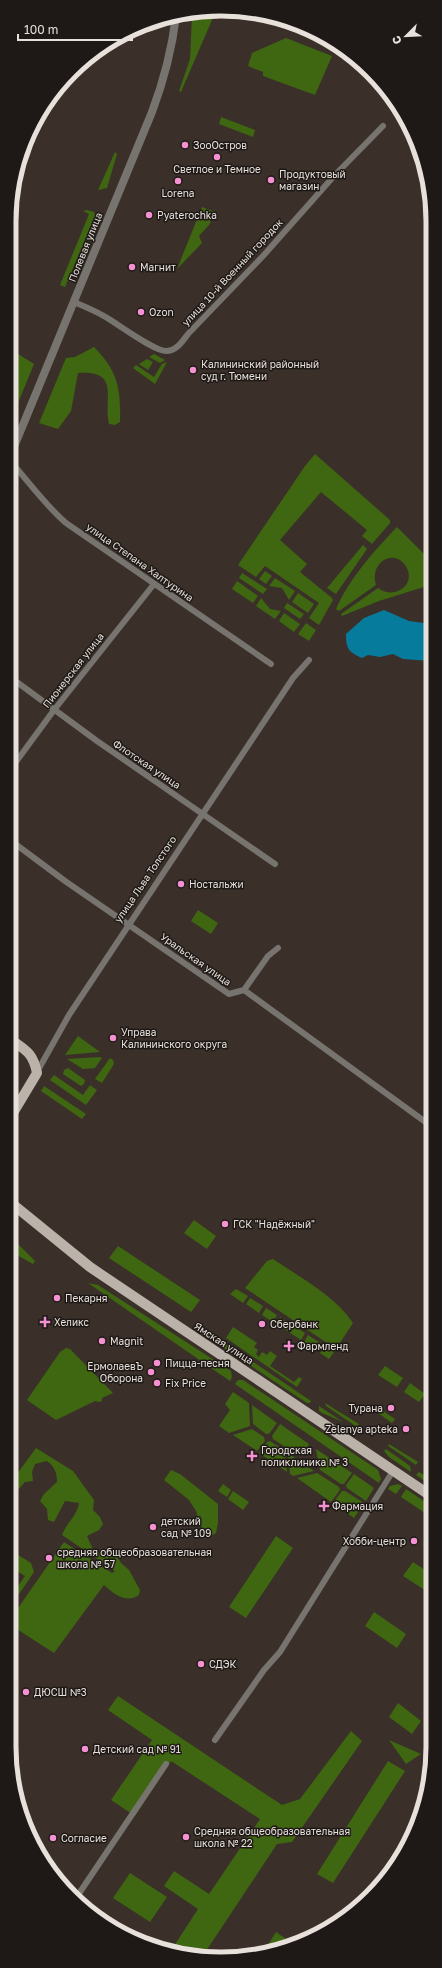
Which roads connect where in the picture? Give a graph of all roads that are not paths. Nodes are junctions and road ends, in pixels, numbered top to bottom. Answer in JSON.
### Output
{"nodes":[{"id":1,"x":175,"y":21,"type":"edge"},
{"id":2,"x":383,"y":126,"type":"dead end"},
{"id":3,"x":74,"y":302,"type":"junction"},
{"id":4,"x":16,"y":444,"type":"edge"},
{"id":5,"x":16,"y":468,"type":"edge"},
{"id":6,"x":154,"y":584,"type":"junction"},
{"id":7,"x":309,"y":660,"type":"dead end"},
{"id":8,"x":271,"y":664,"type":"dead end"},
{"id":9,"x":16,"y":682,"type":"edge"},
{"id":10,"x":54,"y":710,"type":"junction"},
{"id":11,"x":16,"y":762,"type":"edge"},
{"id":12,"x":203,"y":814,"type":"junction"},
{"id":13,"x":16,"y":844,"type":"edge"},
{"id":14,"x":275,"y":864,"type":"dead end"},
{"id":15,"x":129,"y":925,"type":"junction"},
{"id":16,"x":278,"y":948,"type":"dead end"},
{"id":17,"x":244,"y":990,"type":"junction"},
{"id":18,"x":16,"y":1043,"type":"edge"},
{"id":19,"x":37,"y":1073,"type":"junction"},
{"id":20,"x":16,"y":1108,"type":"edge"},
{"id":21,"x":426,"y":1122,"type":"edge"},
{"id":22,"x":16,"y":1207,"type":"edge"},
{"id":23,"x":394,"y":1471,"type":"junction"},
{"id":24,"x":426,"y":1493,"type":"edge"},
{"id":25,"x":214,"y":1740,"type":"dead end"},
{"id":26,"x":166,"y":1764,"type":"dead end"},
{"id":27,"x":79,"y":1894,"type":"edge"}],
"edges":[{"from":1,"to":3,"type":"street","name":"Полевая улица"},
{"from":2,"to":3,"type":"street","name":"улица 10-й Военный городок"},
{"from":3,"to":4,"type":"street","name":"Полевая улица"},
{"from":5,"to":6,"type":"street","name":"улица Степана Халтурина"},
{"from":6,"to":8,"type":"street","name":"улица Степана Халтурина"},
{"from":6,"to":10,"type":"street","name":"Пионерская улица"},
{"from":7,"to":12,"type":"street","name":"улица Льва Толстого"},
{"from":9,"to":10,"type":"street","name":"Флотская улица"},
{"from":10,"to":11,"type":"street","name":"Пионерская улица"},
{"from":10,"to":12,"type":"street","name":"Флотская улица"},
{"from":12,"to":14,"type":"street","name":"Флотская улица"},
{"from":12,"to":15,"type":"street","name":"улица Льва Толстого"},
{"from":13,"to":15,"type":"street","name":"Уральская улица"},
{"from":15,"to":17,"type":"street","name":"Уральская улица"},
{"from":15,"to":19,"type":"street","name":"улица Льва Толстого"},
{"from":16,"to":17,"type":"street"},
{"from":17,"to":21,"type":"street"},
{"from":18,"to":19,"type":"main road"},
{"from":19,"to":20,"type":"main road","name":"улица Льва Толстого"},
{"from":22,"to":23,"type":"main road","name":"Ямская улица"},
{"from":23,"to":24,"type":"main road","name":"Ямская улица"},
{"from":23,"to":25,"type":"street"},
{"from":26,"to":27,"type":"street"}]}
